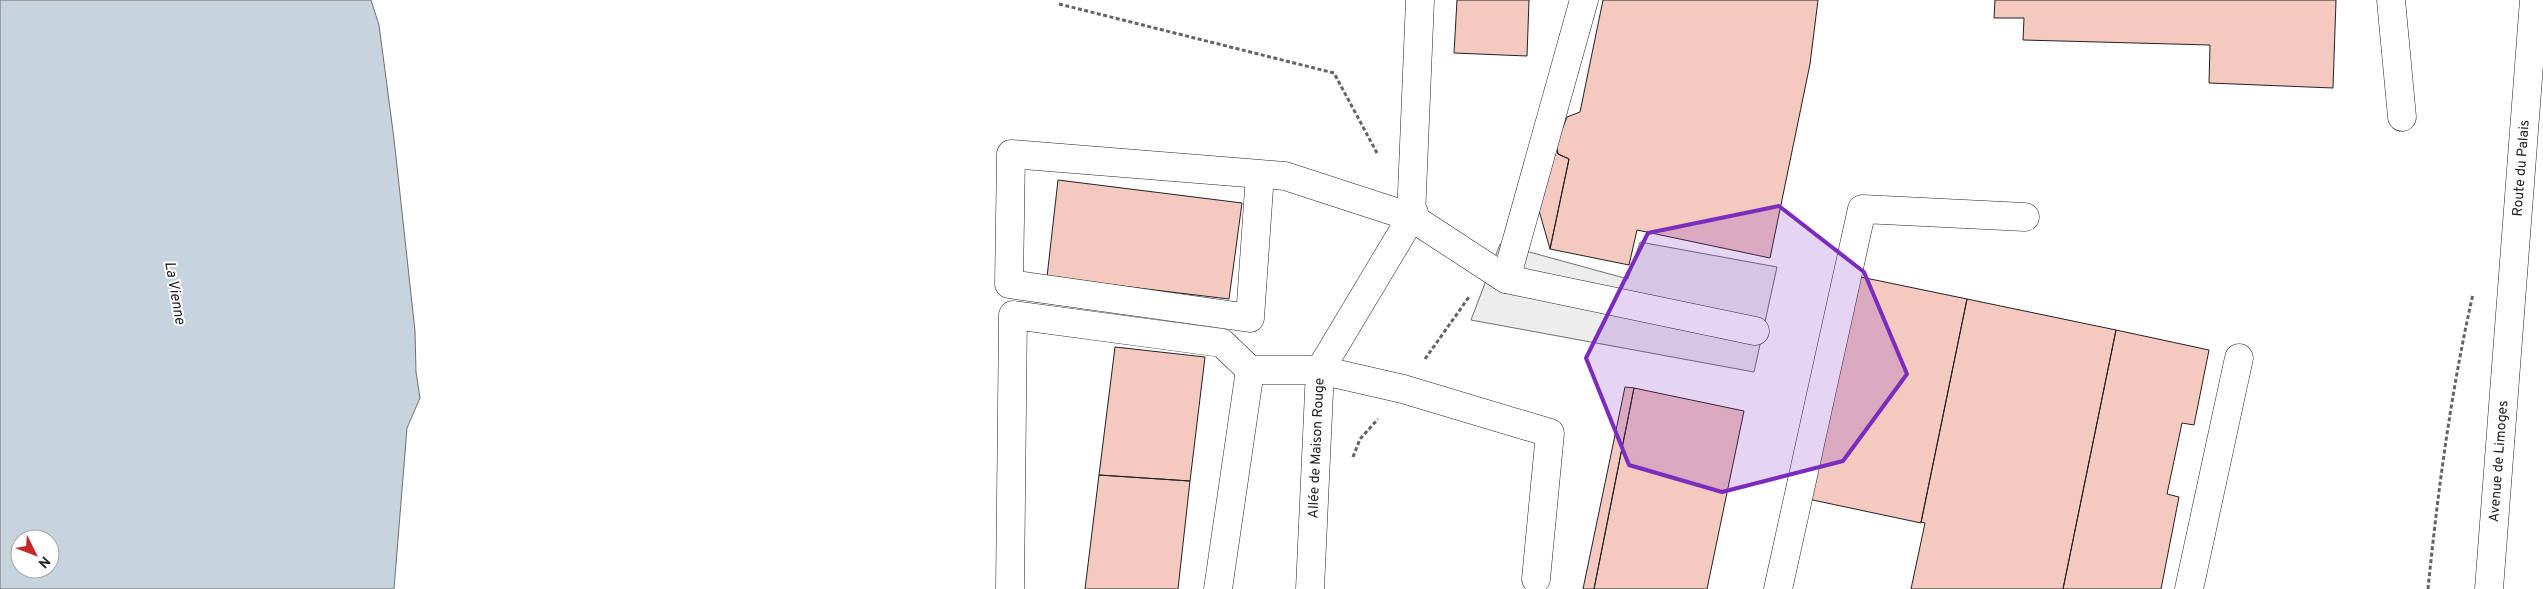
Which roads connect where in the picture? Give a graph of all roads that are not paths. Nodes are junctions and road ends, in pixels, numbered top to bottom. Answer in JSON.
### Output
{"nodes":[{"id":1,"x":1420,"y":0,"type":"edge"},
{"id":2,"x":1584,"y":0,"type":"edge"},
{"id":3,"x":2391,"y":0,"type":"edge"},
{"id":4,"x":2534,"y":0,"type":"edge"},
{"id":5,"x":2402,"y":117,"type":"dead end"},
{"id":6,"x":1260,"y":174,"type":"junction"},
{"id":7,"x":1412,"y":215,"type":"junction"},
{"id":8,"x":2025,"y":217,"type":"dead end"},
{"id":9,"x":1506,"y":279,"type":"junction"},
{"id":10,"x":1756,"y":332,"type":"dead end"},
{"id":11,"x":2509,"y":335,"type":"joint"},
{"id":12,"x":2239,"y":358,"type":"dead end"},
{"id":13,"x":1250,"y":370,"type":"junction"},
{"id":14,"x":1320,"y":370,"type":"junction"},
{"id":15,"x":1536,"y":579,"type":"dead end"},
{"id":16,"x":1010,"y":589,"type":"edge"},
{"id":17,"x":1218,"y":589,"type":"edge"},
{"id":18,"x":1310,"y":589,"type":"edge"},
{"id":19,"x":1778,"y":589,"type":"edge"},
{"id":20,"x":2189,"y":589,"type":"edge"},
{"id":21,"x":2489,"y":589,"type":"edge"}],
"edges":[{"from":1,"to":7,"type":"main road"},
{"from":2,"to":9,"type":"main road"},
{"from":3,"to":5,"type":"main road"},
{"from":4,"to":11,"type":"main road","name":"Route du Palais"},
{"from":6,"to":6,"type":"main road"},
{"from":6,"to":7,"type":"main road"},
{"from":7,"to":9,"type":"main road"},
{"from":7,"to":14,"type":"main road","name":"Allée de Maison Rouge"},
{"from":8,"to":19,"type":"main road"},
{"from":9,"to":10,"type":"main road"},
{"from":11,"to":21,"type":"main road","name":"Avenue de Limoges"},
{"from":12,"to":20,"type":"main road"},
{"from":13,"to":14,"type":"main road"},
{"from":13,"to":16,"type":"main road"},
{"from":13,"to":17,"type":"main road"},
{"from":14,"to":15,"type":"main road"},
{"from":14,"to":18,"type":"main road","name":"Allée de Maison Rouge"}]}
